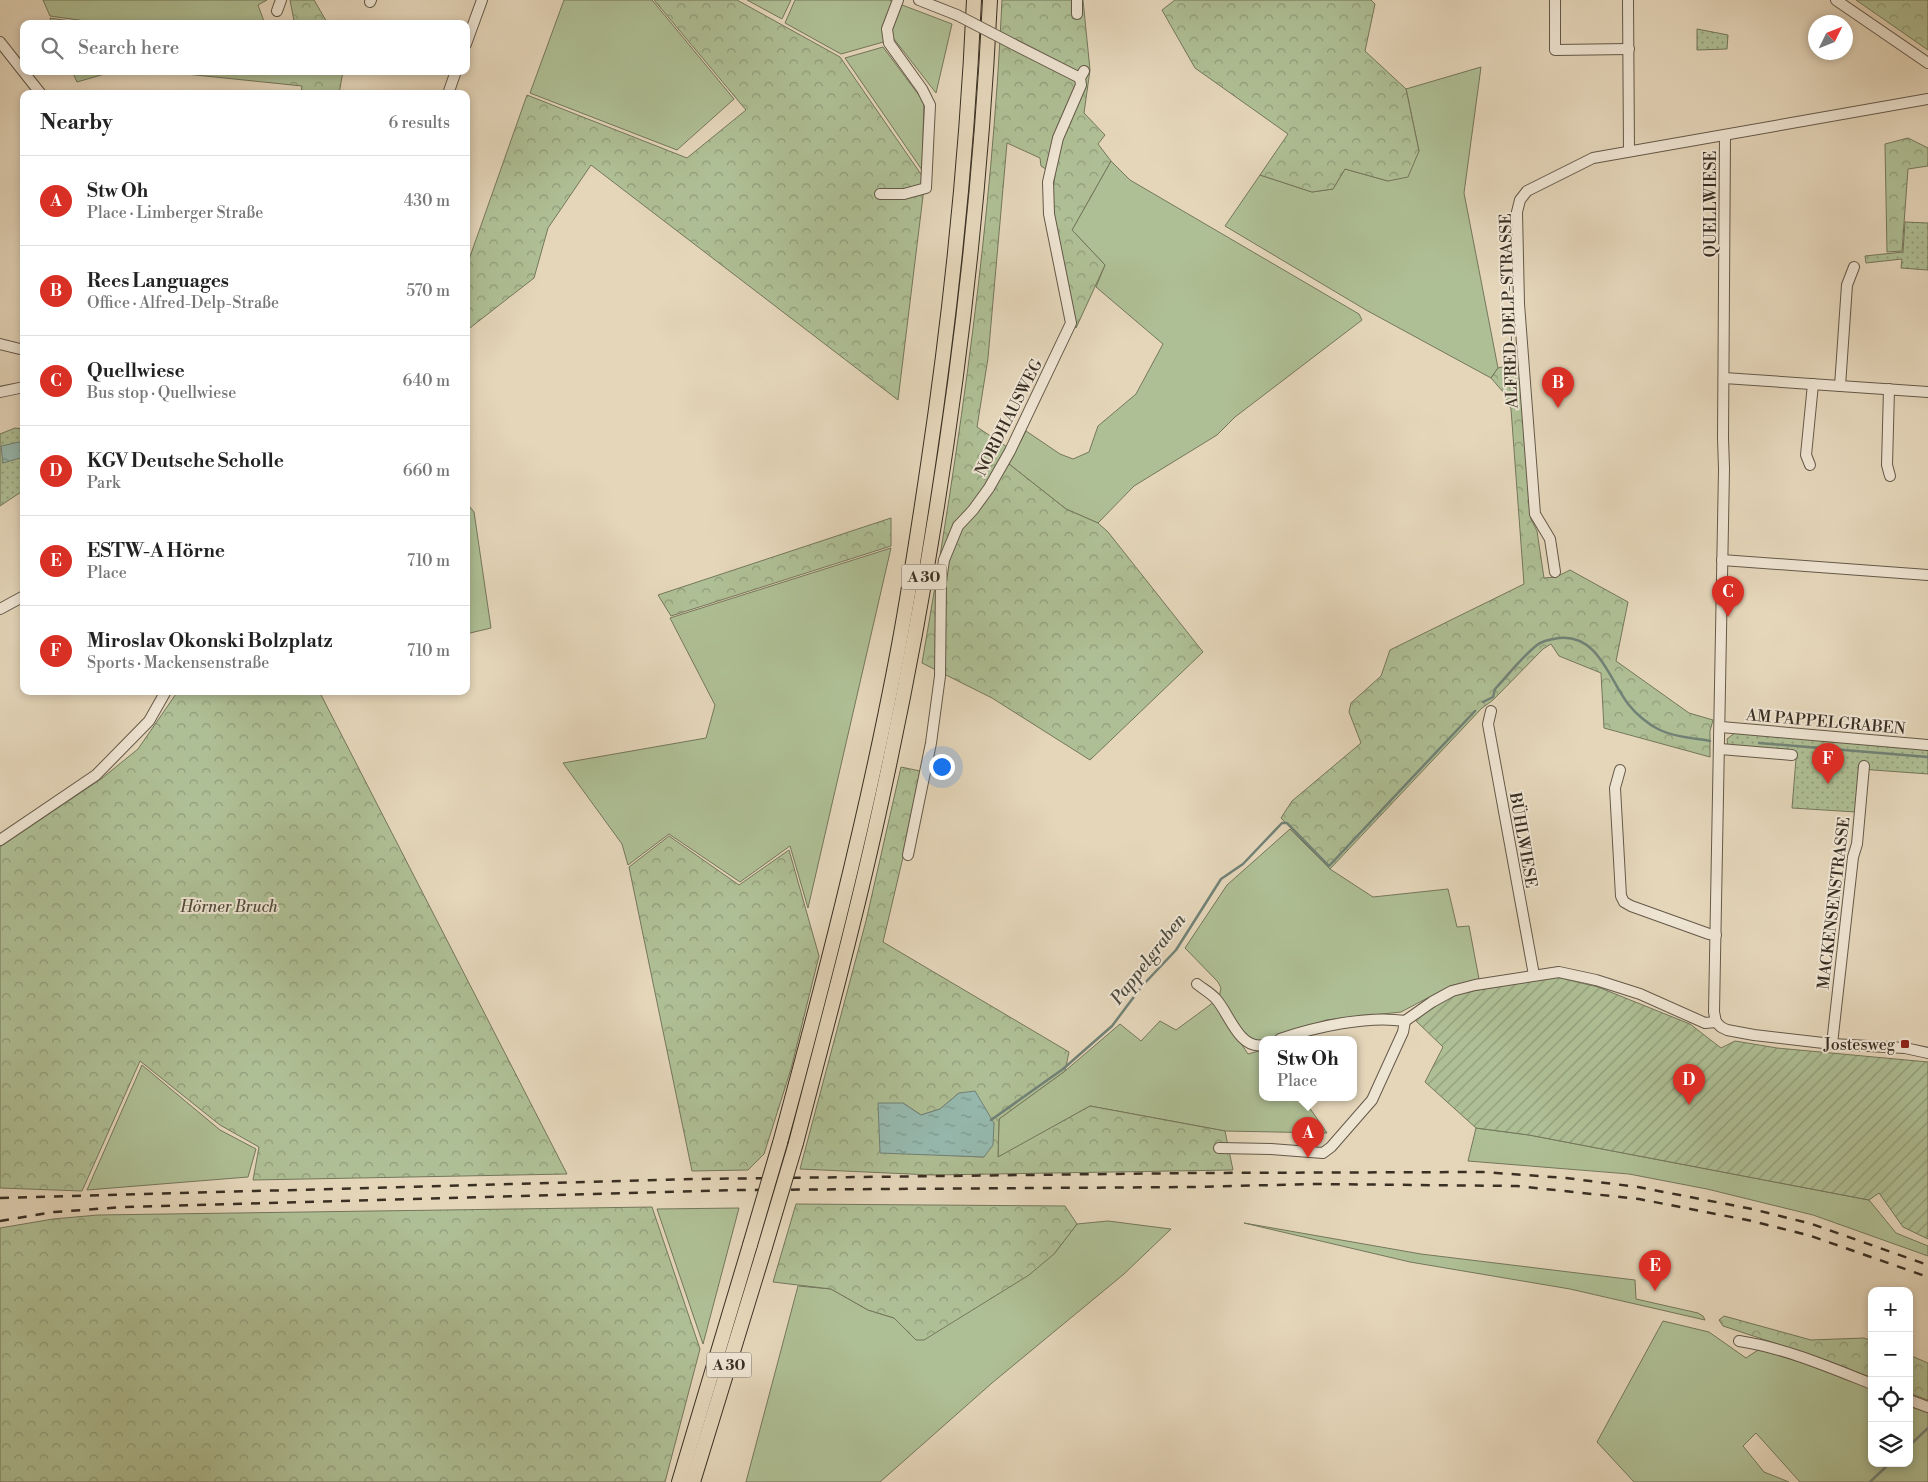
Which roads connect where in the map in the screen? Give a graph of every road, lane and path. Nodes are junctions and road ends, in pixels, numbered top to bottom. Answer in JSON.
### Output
{"nodes":[{"id":1,"x":280,"y":0,"type":"edge"},
{"id":2,"x":482,"y":0,"type":"edge"},
{"id":3,"x":898,"y":0,"type":"edge"},
{"id":4,"x":919,"y":0,"type":"edge"},
{"id":5,"x":974,"y":0,"type":"edge"},
{"id":6,"x":990,"y":0,"type":"edge"},
{"id":7,"x":1077,"y":0,"type":"edge"},
{"id":8,"x":1555,"y":0,"type":"edge"},
{"id":9,"x":1628,"y":0,"type":"edge"},
{"id":10,"x":1836,"y":0,"type":"edge"},
{"id":11,"x":277,"y":11,"type":"dead end"},
{"id":12,"x":1077,"y":14,"type":"dead end"},
{"id":13,"x":470,"y":33,"type":"edge"},
{"id":14,"x":0,"y":42,"type":"edge"},
{"id":15,"x":1629,"y":49,"type":"junction"},
{"id":16,"x":1928,"y":63,"type":"edge"},
{"id":17,"x":20,"y":67,"type":"edge"},
{"id":18,"x":26,"y":75,"type":"edge"},
{"id":19,"x":455,"y":75,"type":"edge"},
{"id":20,"x":38,"y":90,"type":"edge"},
{"id":21,"x":449,"y":90,"type":"edge"},
{"id":22,"x":1928,"y":98,"type":"edge"},
{"id":23,"x":1725,"y":136,"type":"junction"},
{"id":24,"x":1629,"y":151,"type":"junction"},
{"id":25,"x":880,"y":194,"type":"dead end"},
{"id":26,"x":1854,"y":267,"type":"dead end"},
{"id":27,"x":0,"y":344,"type":"edge"},
{"id":28,"x":20,"y":349,"type":"edge"},
{"id":29,"x":1724,"y":378,"type":"junction"},
{"id":30,"x":1813,"y":384,"type":"junction"},
{"id":31,"x":1840,"y":386,"type":"junction"},
{"id":32,"x":20,"y":388,"type":"edge"},
{"id":33,"x":1889,"y":390,"type":"junction"},
{"id":34,"x":0,"y":392,"type":"edge"},
{"id":35,"x":1928,"y":392,"type":"edge"},
{"id":36,"x":1810,"y":465,"type":"dead end"},
{"id":37,"x":1890,"y":476,"type":"dead end"},
{"id":38,"x":1722,"y":560,"type":"junction"},
{"id":39,"x":1555,"y":572,"type":"dead end"},
{"id":40,"x":1928,"y":575,"type":"edge"},
{"id":41,"x":20,"y":598,"type":"edge"},
{"id":42,"x":0,"y":609,"type":"edge"},
{"id":43,"x":162,"y":695,"type":"edge"},
{"id":44,"x":1491,"y":711,"type":"dead end"},
{"id":45,"x":1721,"y":727,"type":"junction"},
{"id":46,"x":1928,"y":745,"type":"edge"},
{"id":47,"x":1720,"y":748,"type":"junction"},
{"id":48,"x":1792,"y":755,"type":"dead end"},
{"id":49,"x":1864,"y":766,"type":"dead end"},
{"id":50,"x":1620,"y":770,"type":"dead end"},
{"id":51,"x":0,"y":840,"type":"edge"},
{"id":52,"x":908,"y":855,"type":"dead end"},
{"id":53,"x":1716,"y":934,"type":"junction"},
{"id":54,"x":1534,"y":975,"type":"junction"},
{"id":55,"x":1197,"y":984,"type":"dead end"},
{"id":56,"x":1404,"y":1021,"type":"junction"},
{"id":57,"x":1716,"y":1022,"type":"junction"},
{"id":58,"x":1289,"y":1036,"type":"edge"},
{"id":59,"x":1832,"y":1044,"type":"junction"},
{"id":60,"x":1259,"y":1045,"type":"edge"},
{"id":61,"x":1928,"y":1053,"type":"edge"},
{"id":62,"x":1219,"y":1148,"type":"dead end"},
{"id":63,"x":1739,"y":1341,"type":"dead end"},
{"id":64,"x":1868,"y":1382,"type":"edge"},
{"id":65,"x":1913,"y":1401,"type":"edge"},
{"id":66,"x":1928,"y":1407,"type":"edge"},
{"id":67,"x":679,"y":1482,"type":"edge"},
{"id":68,"x":693,"y":1482,"type":"edge"}],
"edges":[{"from":1,"to":11,"type":"street"},
{"from":2,"to":13,"type":"street"},
{"from":3,"to":25,"type":"street"},
{"from":4,"to":52,"type":"street","name":"NORDHAUSWEG","bridge":true},
{"from":5,"to":67,"type":"highway","number":"A 30","bridge":true},
{"from":6,"to":68,"type":"highway","number":"A 30","bridge":true},
{"from":7,"to":12,"type":"street"},
{"from":8,"to":15,"type":"street"},
{"from":9,"to":15,"type":"street"},
{"from":10,"to":16,"type":"street"},
{"from":14,"to":17,"type":"street"},
{"from":15,"to":24,"type":"street"},
{"from":18,"to":20,"type":"street"},
{"from":19,"to":21,"type":"street"},
{"from":22,"to":23,"type":"street","name":"ALFRED-DELP-STRASSE"},
{"from":23,"to":24,"type":"street","name":"ALFRED-DELP-STRASSE"},
{"from":23,"to":29,"type":"street","name":"QUELLWIESE"},
{"from":24,"to":39,"type":"street","name":"ALFRED-DELP-STRASSE"},
{"from":26,"to":31,"type":"street"},
{"from":27,"to":28,"type":"street"},
{"from":29,"to":30,"type":"street"},
{"from":29,"to":38,"type":"street","name":"QUELLWIESE"},
{"from":30,"to":31,"type":"street"},
{"from":30,"to":36,"type":"street"},
{"from":31,"to":33,"type":"street"},
{"from":32,"to":34,"type":"street"},
{"from":33,"to":35,"type":"street"},
{"from":33,"to":37,"type":"street"},
{"from":38,"to":40,"type":"street"},
{"from":38,"to":45,"type":"street","name":"QUELLWIESE"},
{"from":41,"to":42,"type":"street"},
{"from":43,"to":51,"type":"street"},
{"from":44,"to":54,"type":"street","name":"BÜHLWIESE"},
{"from":45,"to":46,"type":"street","name":"AM PAPPELGRABEN"},
{"from":45,"to":47,"type":"street","name":"QUELLWIESE"},
{"from":47,"to":48,"type":"street"},
{"from":47,"to":53,"type":"street","name":"QUELLWIESE"},
{"from":49,"to":59,"type":"street","name":"MACKENSENSTRASSE"},
{"from":50,"to":53,"type":"street"},
{"from":53,"to":57,"type":"street","name":"QUELLWIESE"},
{"from":54,"to":56,"type":"street"},
{"from":54,"to":57,"type":"street"},
{"from":55,"to":60,"type":"street"},
{"from":56,"to":58,"type":"street"},
{"from":56,"to":62,"type":"street"},
{"from":57,"to":59,"type":"street"},
{"from":59,"to":61,"type":"street"},
{"from":63,"to":64,"type":"street"},
{"from":65,"to":66,"type":"street"}]}
